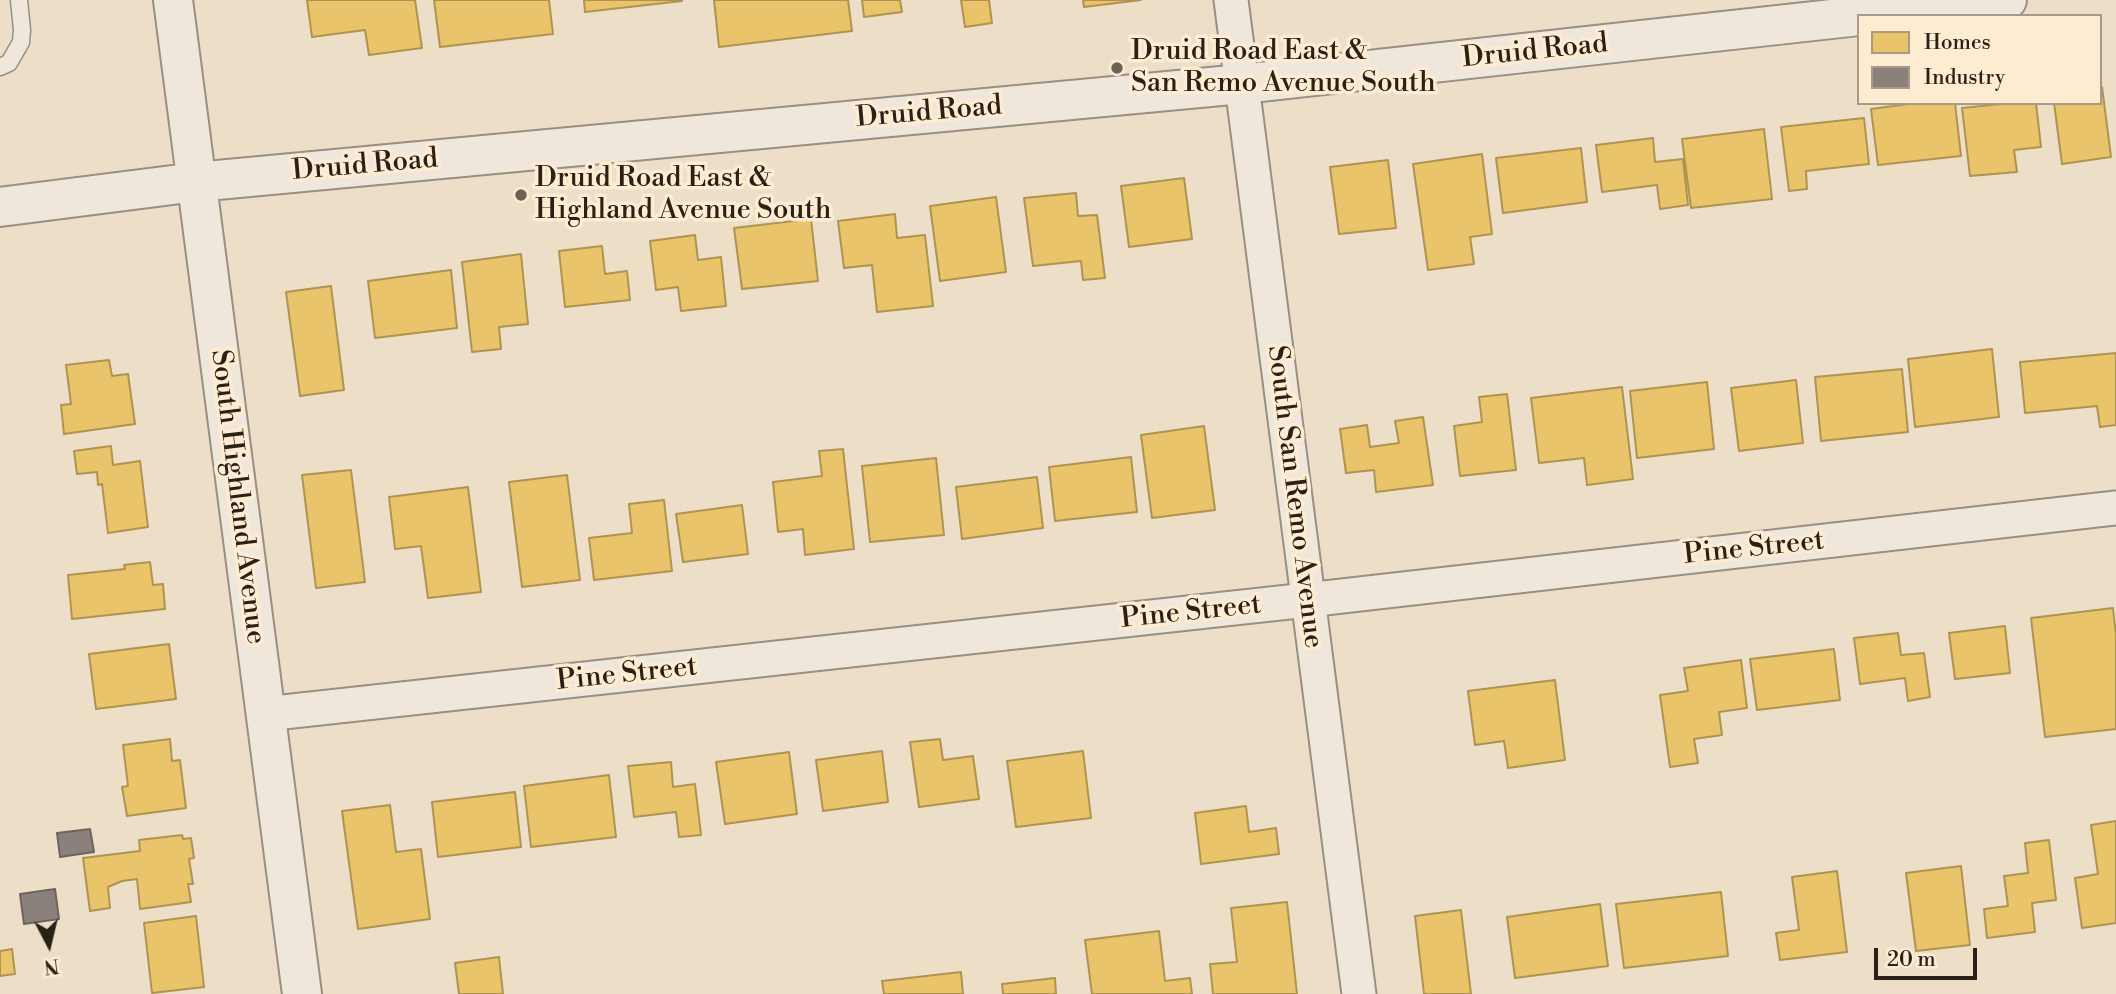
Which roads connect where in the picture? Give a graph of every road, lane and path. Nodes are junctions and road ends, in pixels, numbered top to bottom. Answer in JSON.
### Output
{"nodes":[{"id":1,"x":19,"y":0,"type":"edge"},
{"id":2,"x":173,"y":0,"type":"edge"},
{"id":3,"x":1231,"y":0,"type":"edge"},
{"id":4,"x":2007,"y":0,"type":"edge"},
{"id":5,"x":1879,"y":14,"type":"edge"},
{"id":6,"x":1857,"y":16,"type":"edge"},
{"id":7,"x":0,"y":67,"type":"edge"},
{"id":8,"x":1242,"y":84,"type":"junction"},
{"id":9,"x":196,"y":181,"type":"junction"},
{"id":10,"x":0,"y":207,"type":"edge"},
{"id":11,"x":2116,"y":508,"type":"edge"},
{"id":12,"x":1307,"y":600,"type":"junction"},
{"id":13,"x":265,"y":714,"type":"junction"},
{"id":14,"x":302,"y":994,"type":"edge"},
{"id":15,"x":1359,"y":994,"type":"edge"}],
"edges":[{"from":1,"to":7,"type":"lane"},
{"from":2,"to":9,"type":"street","name":"South Highland Avenue"},
{"from":3,"to":8,"type":"street","name":"South San Remo Avenue"},
{"from":4,"to":5,"type":"street","name":"Druid Road"},
{"from":6,"to":8,"type":"street","name":"Druid Road"},
{"from":8,"to":9,"type":"street","name":"Druid Road"},
{"from":8,"to":12,"type":"street","name":"South San Remo Avenue"},
{"from":9,"to":10,"type":"street","name":"Druid Road"},
{"from":9,"to":13,"type":"street","name":"South Highland Avenue"},
{"from":11,"to":12,"type":"street","name":"Pine Street"},
{"from":12,"to":13,"type":"street","name":"Pine Street"},
{"from":12,"to":15,"type":"street","name":"South San Remo Avenue"},
{"from":13,"to":14,"type":"street","name":"South Highland Avenue"}]}
